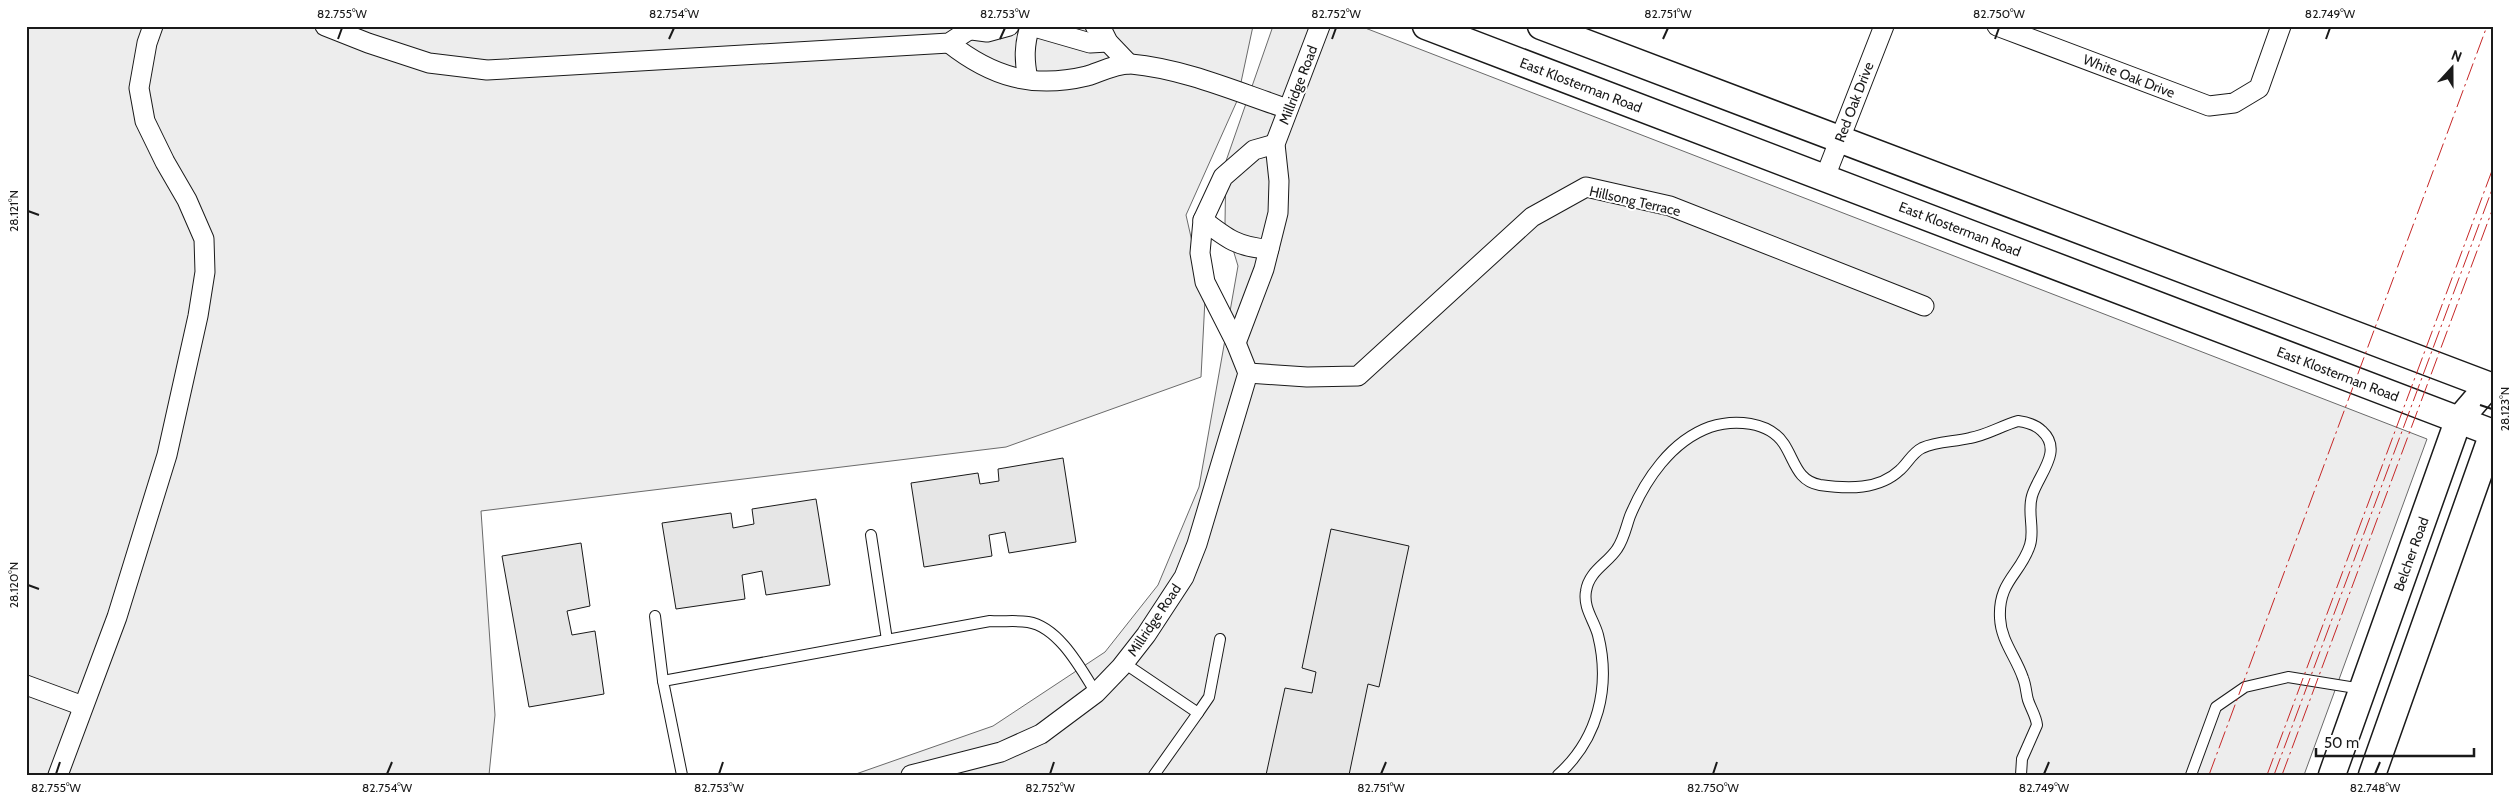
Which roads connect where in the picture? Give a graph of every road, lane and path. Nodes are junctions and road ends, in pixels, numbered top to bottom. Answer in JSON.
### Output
{"nodes":[{"id":1,"x":153,"y":26,"type":"edge"},
{"id":2,"x":325,"y":26,"type":"edge"},
{"id":3,"x":1008,"y":26,"type":"edge"},
{"id":4,"x":1030,"y":26,"type":"edge"},
{"id":5,"x":1095,"y":26,"type":"edge"},
{"id":6,"x":1320,"y":26,"type":"edge"},
{"id":7,"x":1426,"y":26,"type":"edge"},
{"id":8,"x":1541,"y":26,"type":"edge"},
{"id":9,"x":1884,"y":26,"type":"edge"},
{"id":10,"x":1997,"y":26,"type":"edge"},
{"id":11,"x":2281,"y":26,"type":"edge"},
{"id":12,"x":973,"y":28,"type":"edge"},
{"id":13,"x":1108,"y":42,"type":"junction"},
{"id":14,"x":949,"y":43,"type":"junction"},
{"id":15,"x":1129,"y":64,"type":"junction"},
{"id":16,"x":1028,"y":79,"type":"junction"},
{"id":17,"x":1288,"y":109,"type":"junction"},
{"id":18,"x":1840,"y":139,"type":"junction"},
{"id":19,"x":1275,"y":144,"type":"junction"},
{"id":20,"x":1825,"y":177,"type":"junction"},
{"id":21,"x":1203,"y":220,"type":"junction"},
{"id":22,"x":1269,"y":249,"type":"junction"},
{"id":23,"x":1924,"y":306,"type":"dead end"},
{"id":24,"x":1236,"y":343,"type":"junction"},
{"id":25,"x":1248,"y":373,"type":"junction"},
{"id":26,"x":2491,"y":386,"type":"edge"},
{"id":27,"x":2458,"y":421,"type":"junction"},
{"id":28,"x":2493,"y":433,"type":"edge"},
{"id":29,"x":871,"y":535,"type":"dead end"},
{"id":30,"x":655,"y":616,"type":"dead end"},
{"id":31,"x":1220,"y":639,"type":"dead end"},
{"id":32,"x":888,"y":640,"type":"junction"},
{"id":33,"x":1124,"y":663,"type":"junction"},
{"id":34,"x":663,"y":681,"type":"junction"},
{"id":35,"x":26,"y":685,"type":"edge"},
{"id":36,"x":2363,"y":689,"type":"junction"},
{"id":37,"x":1096,"y":692,"type":"junction"},
{"id":38,"x":83,"y":706,"type":"junction"},
{"id":39,"x":1198,"y":713,"type":"junction"},
{"id":40,"x":58,"y":775,"type":"edge"},
{"id":41,"x":682,"y":775,"type":"edge"},
{"id":42,"x":911,"y":775,"type":"edge"},
{"id":43,"x":1154,"y":775,"type":"edge"},
{"id":44,"x":1558,"y":775,"type":"edge"},
{"id":45,"x":2021,"y":775,"type":"edge"},
{"id":46,"x":2191,"y":775,"type":"edge"},
{"id":47,"x":2332,"y":775,"type":"edge"},
{"id":48,"x":2372,"y":775,"type":"edge"}],
"edges":[{"from":1,"to":38,"type":"street"},
{"from":2,"to":14,"type":"street"},
{"from":3,"to":12,"type":"street"},
{"from":4,"to":13,"type":"street"},
{"from":4,"to":16,"type":"street"},
{"from":5,"to":13,"type":"street"},
{"from":6,"to":17,"type":"street","name":"Millridge Road"},
{"from":7,"to":20,"type":"main road","name":"East Klosterman Road"},
{"from":8,"to":18,"type":"main road"},
{"from":9,"to":18,"type":"street","name":"Red Oak Drive"},
{"from":10,"to":11,"type":"street","name":"White Oak Drive"},
{"from":12,"to":14,"type":"street"},
{"from":13,"to":15,"type":"street"},
{"from":14,"to":16,"type":"street"},
{"from":15,"to":16,"type":"street"},
{"from":15,"to":17,"type":"street"},
{"from":17,"to":19,"type":"street","name":"Millridge Road"},
{"from":18,"to":20,"type":"street","name":"Red Oak Drive"},
{"from":18,"to":26,"type":"main road"},
{"from":19,"to":21,"type":"street"},
{"from":19,"to":22,"type":"street","name":"Millridge Road"},
{"from":20,"to":27,"type":"main road","name":"East Klosterman Road"},
{"from":21,"to":22,"type":"street"},
{"from":21,"to":24,"type":"street"},
{"from":22,"to":24,"type":"street","name":"Millridge Road"},
{"from":23,"to":25,"type":"street","name":"Hillsong Terrace"},
{"from":24,"to":25,"type":"street"},
{"from":25,"to":33,"type":"street","name":"Millridge Road"},
{"from":26,"to":27,"type":"main road","name":"Belcher Road"},
{"from":26,"to":28,"type":"main road"},
{"from":27,"to":28,"type":"main road","name":"East Klosterman Road"},
{"from":27,"to":36,"type":"main road","name":"Belcher Road"},
{"from":28,"to":48,"type":"main road"},
{"from":29,"to":32,"type":"lane"},
{"from":30,"to":34,"type":"lane"},
{"from":31,"to":39,"type":"lane"},
{"from":32,"to":34,"type":"lane"},
{"from":32,"to":37,"type":"lane"},
{"from":33,"to":37,"type":"street","name":"Millridge Road"},
{"from":33,"to":39,"type":"lane"},
{"from":34,"to":41,"type":"lane"},
{"from":35,"to":38,"type":"street"},
{"from":36,"to":46,"type":"lane"},
{"from":36,"to":47,"type":"main road","name":"Belcher Road"},
{"from":37,"to":42,"type":"street","name":"Millridge Road"},
{"from":38,"to":40,"type":"street"},
{"from":39,"to":43,"type":"lane"},
{"from":44,"to":45,"type":"lane"}]}
